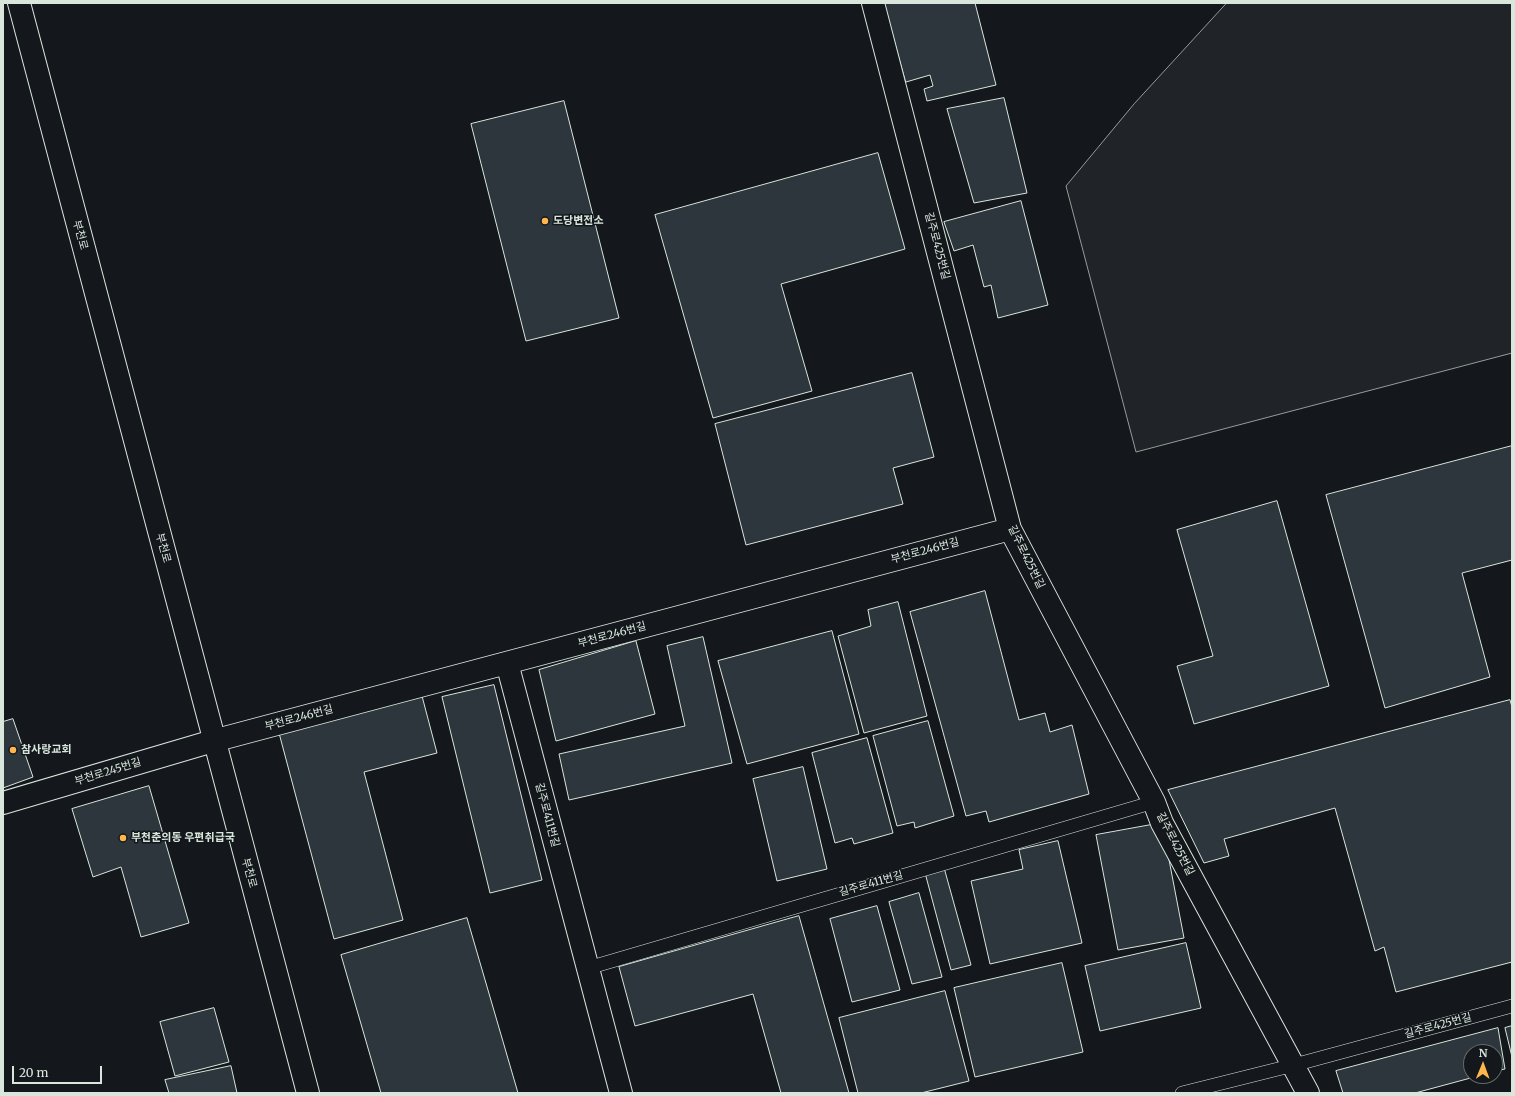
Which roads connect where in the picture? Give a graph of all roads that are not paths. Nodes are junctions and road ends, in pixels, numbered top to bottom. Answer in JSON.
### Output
{"nodes":[{"id":1,"x":19,"y":3,"type":"edge"},
{"id":2,"x":873,"y":3,"type":"edge"},
{"id":3,"x":1010,"y":529,"type":"junction"},
{"id":4,"x":507,"y":663,"type":"junction"},
{"id":5,"x":213,"y":741,"type":"junction"},
{"id":6,"x":1154,"y":802,"type":"junction"},
{"id":7,"x":3,"y":803,"type":"edge"},
{"id":8,"x":588,"y":968,"type":"junction"},
{"id":9,"x":1512,"y":1006,"type":"edge"},
{"id":10,"x":1294,"y":1065,"type":"junction"},
{"id":11,"x":308,"y":1093,"type":"edge"},
{"id":12,"x":621,"y":1093,"type":"edge"},
{"id":13,"x":1182,"y":1093,"type":"edge"},
{"id":14,"x":1308,"y":1093,"type":"edge"}],
"edges":[{"from":1,"to":5,"type":"street","name":"부천로"},
{"from":2,"to":3,"type":"street","name":"길주로425번길"},
{"from":3,"to":4,"type":"street","name":"부천로246번길"},
{"from":3,"to":6,"type":"street","name":"길주로425번길"},
{"from":4,"to":5,"type":"street","name":"부천로246번길"},
{"from":4,"to":8,"type":"street","name":"길주로411번길"},
{"from":5,"to":7,"type":"street","name":"부천로245번길"},
{"from":5,"to":11,"type":"street","name":"부천로"},
{"from":6,"to":8,"type":"lane","name":"길주로411번길"},
{"from":6,"to":10,"type":"street","name":"길주로425번길"},
{"from":8,"to":12,"type":"street","name":"길주로411번길"},
{"from":9,"to":10,"type":"lane","name":"길주로425번길"},
{"from":10,"to":13,"type":"lane"},
{"from":10,"to":14,"type":"street","name":"길주로425번길"}]}
